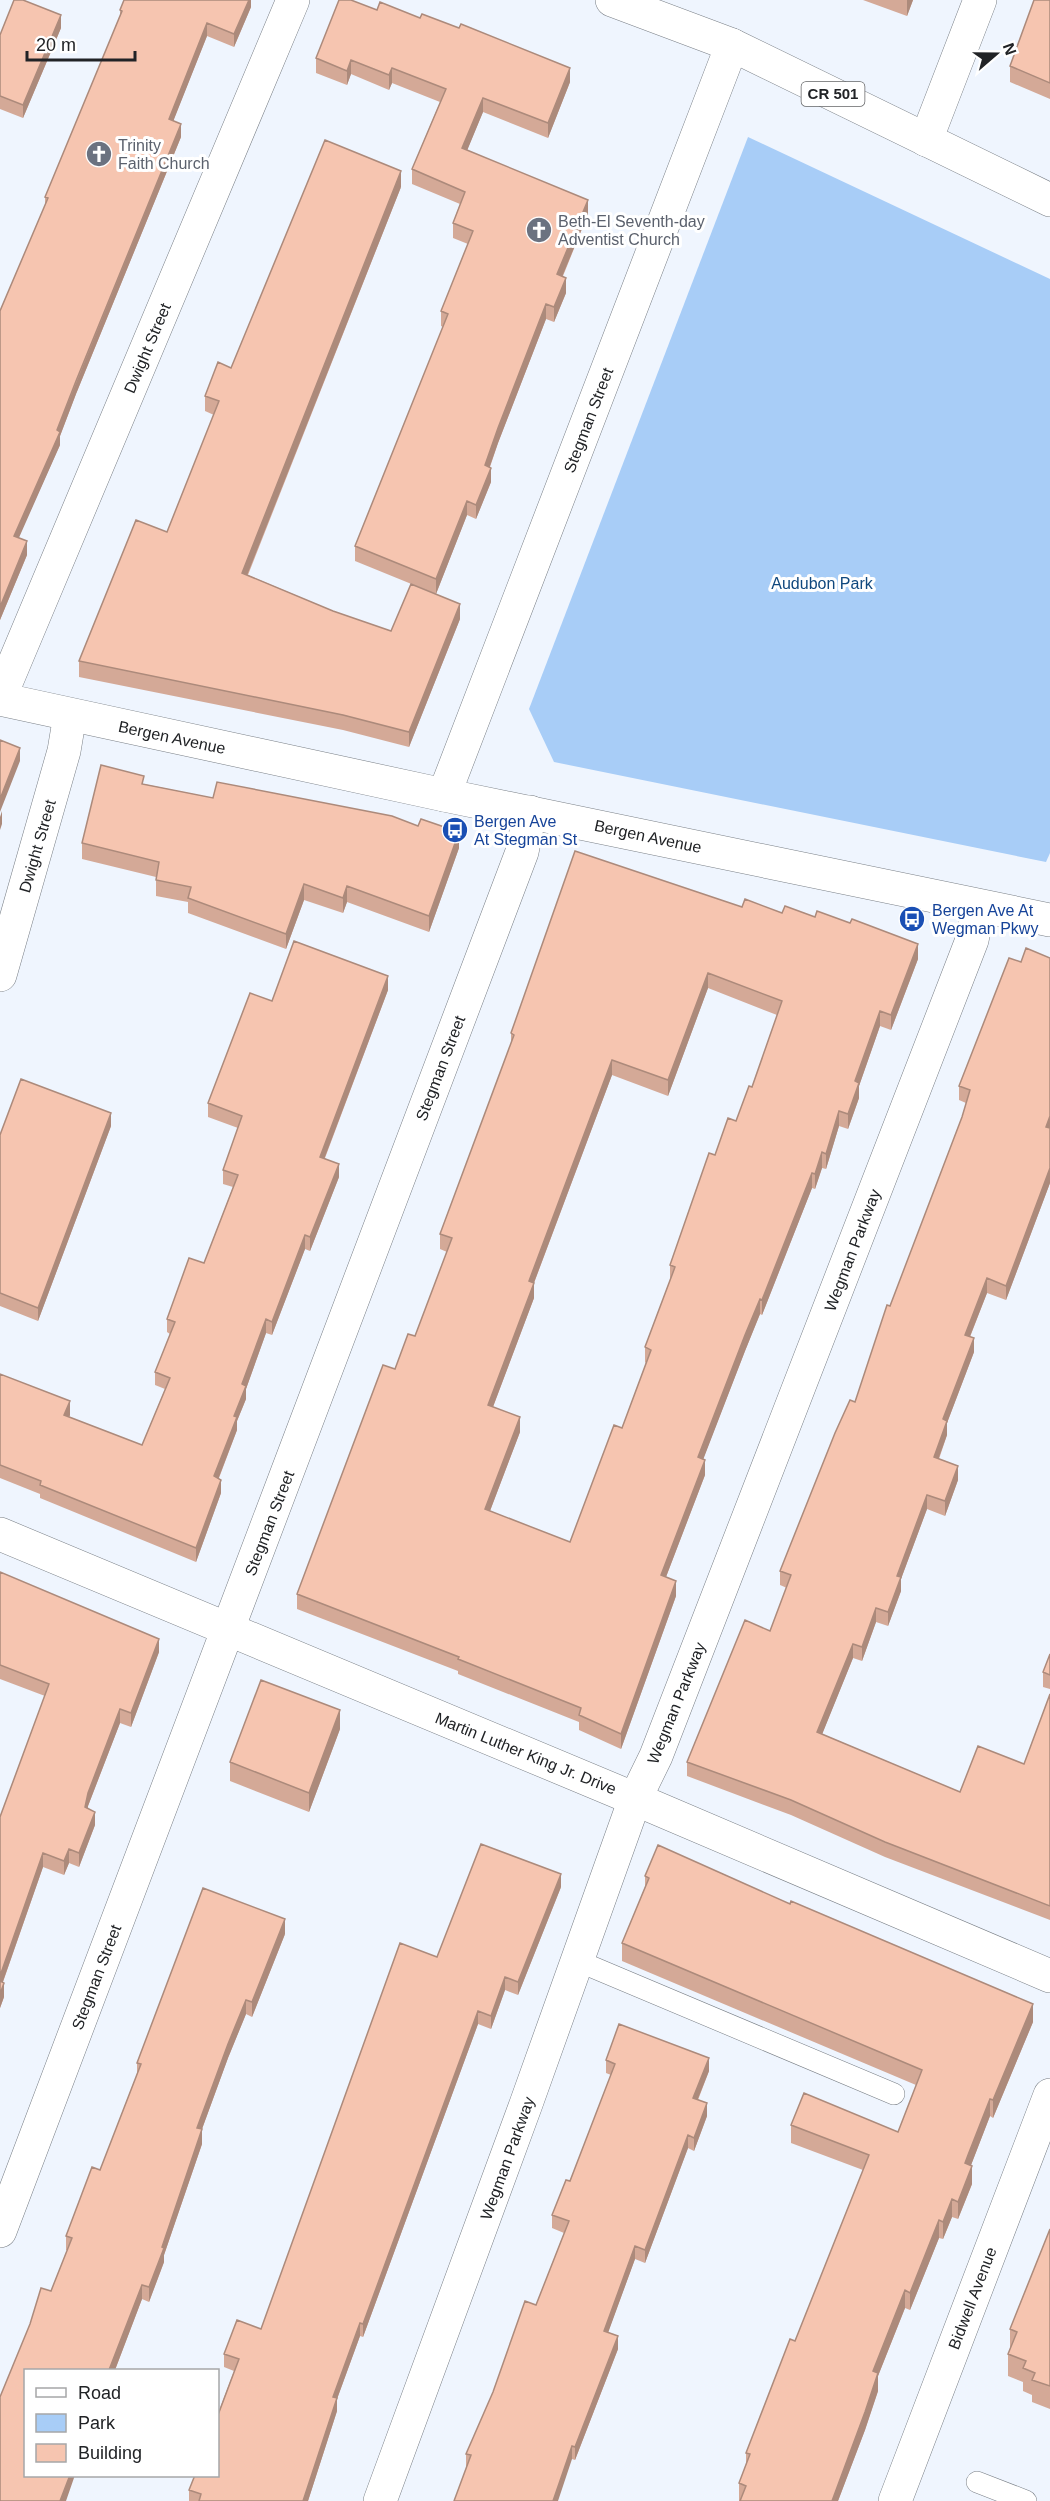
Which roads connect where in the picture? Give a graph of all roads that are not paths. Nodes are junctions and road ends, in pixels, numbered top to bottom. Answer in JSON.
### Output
{"nodes":[{"id":1,"x":293,"y":0,"type":"edge"},
{"id":2,"x":612,"y":0,"type":"edge"},
{"id":3,"x":980,"y":0,"type":"edge"},
{"id":4,"x":732,"y":45,"type":"junction"},
{"id":5,"x":926,"y":140,"type":"junction"},
{"id":6,"x":1050,"y":200,"type":"edge"},
{"id":7,"x":0,"y":698,"type":"edge"},
{"id":8,"x":70,"y":715,"type":"junction"},
{"id":9,"x":444,"y":795,"type":"junction"},
{"id":10,"x":530,"y":812,"type":"junction"},
{"id":11,"x":980,"y":908,"type":"junction"},
{"id":12,"x":1050,"y":920,"type":"edge"},
{"id":13,"x":0,"y":975,"type":"edge"},
{"id":14,"x":0,"y":1534,"type":"edge"},
{"id":15,"x":229,"y":1631,"type":"junction"},
{"id":16,"x":635,"y":1799,"type":"junction"},
{"id":17,"x":578,"y":1961,"type":"junction"},
{"id":18,"x":1050,"y":1976,"type":"edge"},
{"id":19,"x":894,"y":2094,"type":"dead end"},
{"id":20,"x":1050,"y":2095,"type":"edge"},
{"id":21,"x":0,"y":2232,"type":"edge"},
{"id":22,"x":977,"y":2482,"type":"dead end"},
{"id":23,"x":995,"y":2496,"type":"edge"},
{"id":24,"x":380,"y":2501,"type":"edge"},
{"id":25,"x":895,"y":2501,"type":"edge"},
{"id":26,"x":1026,"y":2501,"type":"edge"}],
"edges":[{"from":1,"to":7,"type":"street","name":"Dwight Street"},
{"from":2,"to":4,"type":"street","number":"CR 501"},
{"from":3,"to":5,"type":"street"},
{"from":4,"to":5,"type":"street","number":"CR 501"},
{"from":4,"to":9,"type":"street","name":"Stegman Street"},
{"from":5,"to":6,"type":"street","number":"CR 501"},
{"from":7,"to":8,"type":"street","name":"Bergen Avenue"},
{"from":8,"to":9,"type":"street","name":"Bergen Avenue"},
{"from":8,"to":13,"type":"street","name":"Dwight Street"},
{"from":9,"to":10,"type":"street","name":"Bergen Avenue"},
{"from":10,"to":11,"type":"street","name":"Bergen Avenue"},
{"from":10,"to":15,"type":"street","name":"Stegman Street"},
{"from":11,"to":12,"type":"street","name":"Bergen Avenue"},
{"from":11,"to":16,"type":"street","name":"Wegman Parkway"},
{"from":14,"to":15,"type":"street","name":"Martin Luther King Jr. Drive"},
{"from":15,"to":16,"type":"street","name":"Martin Luther King Jr. Drive"},
{"from":15,"to":21,"type":"street","name":"Stegman Street"},
{"from":16,"to":17,"type":"street","name":"Wegman Parkway"},
{"from":16,"to":18,"type":"street","name":"Martin Luther King Jr. Drive"},
{"from":17,"to":19,"type":"lane"},
{"from":17,"to":24,"type":"street","name":"Wegman Parkway"},
{"from":20,"to":25,"type":"street","name":"Bidwell Avenue"},
{"from":22,"to":23,"type":"lane"},
{"from":23,"to":26,"type":"lane"}]}
